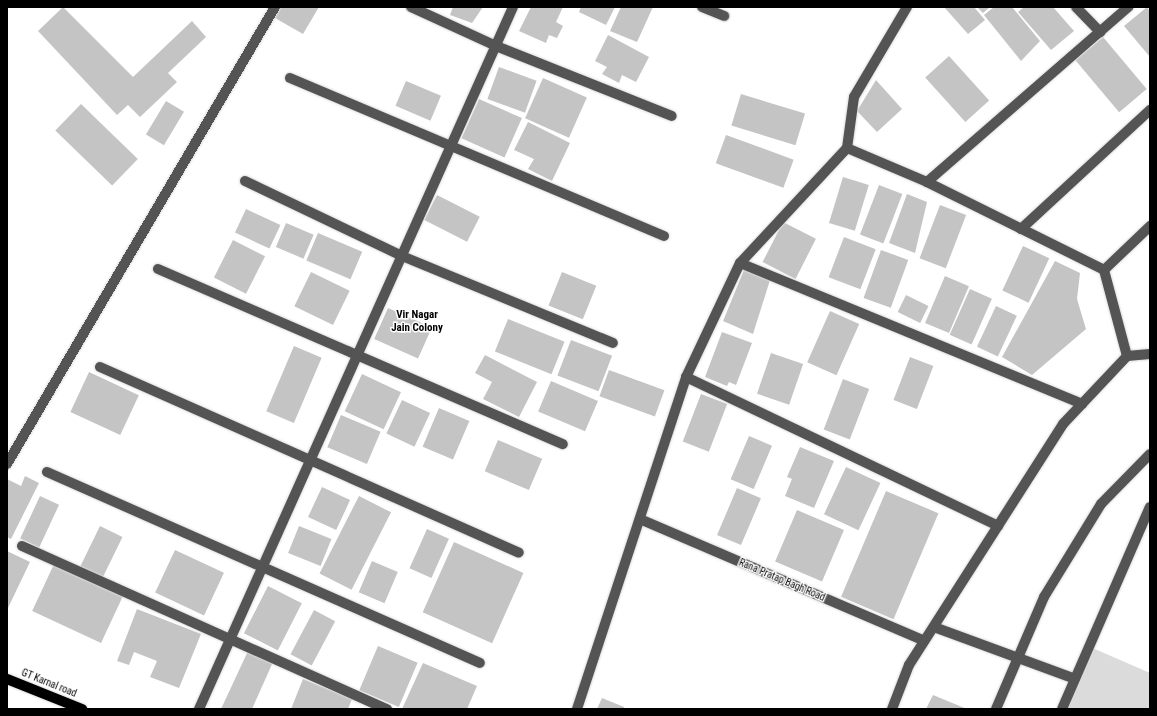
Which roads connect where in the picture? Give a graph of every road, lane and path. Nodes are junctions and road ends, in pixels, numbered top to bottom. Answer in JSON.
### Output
{"nodes":[{"id":1,"x":276,"y":7,"type":"edge"},
{"id":2,"x":411,"y":7,"type":"edge"},
{"id":3,"x":513,"y":7,"type":"edge"},
{"id":4,"x":702,"y":7,"type":"edge"},
{"id":5,"x":907,"y":7,"type":"edge"},
{"id":6,"x":1076,"y":7,"type":"edge"},
{"id":7,"x":1128,"y":7,"type":"edge"},
{"id":8,"x":724,"y":16,"type":"dead end"},
{"id":9,"x":1100,"y":32,"type":"junction"},
{"id":10,"x":496,"y":46,"type":"junction"},
{"id":11,"x":290,"y":78,"type":"dead end"},
{"id":12,"x":1150,"y":110,"type":"edge"},
{"id":13,"x":672,"y":116,"type":"dead end"},
{"id":14,"x":450,"y":147,"type":"junction"},
{"id":15,"x":847,"y":148,"type":"junction"},
{"id":16,"x":244,"y":181,"type":"dead end"},
{"id":17,"x":927,"y":182,"type":"junction"},
{"id":18,"x":1150,"y":226,"type":"edge"},
{"id":19,"x":1021,"y":229,"type":"junction"},
{"id":20,"x":664,"y":236,"type":"dead end"},
{"id":21,"x":402,"y":256,"type":"junction"},
{"id":22,"x":740,"y":263,"type":"junction"},
{"id":23,"x":158,"y":269,"type":"dead end"},
{"id":24,"x":1104,"y":270,"type":"junction"},
{"id":25,"x":613,"y":343,"type":"dead end"},
{"id":26,"x":1150,"y":354,"type":"edge"},
{"id":27,"x":357,"y":355,"type":"junction"},
{"id":28,"x":1127,"y":356,"type":"junction"},
{"id":29,"x":100,"y":367,"type":"dead end"},
{"id":30,"x":686,"y":377,"type":"junction"},
{"id":31,"x":1082,"y":404,"type":"junction"},
{"id":32,"x":563,"y":444,"type":"dead end"},
{"id":33,"x":1150,"y":454,"type":"edge"},
{"id":34,"x":310,"y":462,"type":"junction"},
{"id":35,"x":7,"y":464,"type":"edge"},
{"id":36,"x":47,"y":472,"type":"dead end"},
{"id":37,"x":1150,"y":507,"type":"edge"},
{"id":38,"x":640,"y":520,"type":"junction"},
{"id":39,"x":998,"y":526,"type":"junction"},
{"id":40,"x":22,"y":546,"type":"dead end"},
{"id":41,"x":519,"y":553,"type":"dead end"},
{"id":42,"x":263,"y":566,"type":"junction"},
{"id":43,"x":934,"y":627,"type":"junction"},
{"id":44,"x":230,"y":639,"type":"junction"},
{"id":45,"x":924,"y":642,"type":"junction"},
{"id":46,"x":1018,"y":658,"type":"junction"},
{"id":47,"x":480,"y":663,"type":"dead end"},
{"id":48,"x":7,"y":679,"type":"edge"},
{"id":49,"x":1076,"y":679,"type":"junction"},
{"id":50,"x":82,"y":709,"type":"edge"},
{"id":51,"x":199,"y":709,"type":"edge"},
{"id":52,"x":387,"y":709,"type":"edge"},
{"id":53,"x":577,"y":709,"type":"edge"},
{"id":54,"x":892,"y":709,"type":"edge"},
{"id":55,"x":996,"y":709,"type":"edge"},
{"id":56,"x":1062,"y":709,"type":"edge"}],
"edges":[{"from":1,"to":35,"type":"street"},
{"from":2,"to":10,"type":"street"},
{"from":3,"to":10,"type":"street"},
{"from":4,"to":8,"type":"street"},
{"from":5,"to":15,"type":"street"},
{"from":6,"to":9,"type":"street"},
{"from":7,"to":9,"type":"street"},
{"from":9,"to":17,"type":"street"},
{"from":10,"to":13,"type":"street"},
{"from":10,"to":14,"type":"street"},
{"from":11,"to":14,"type":"street"},
{"from":12,"to":19,"type":"street"},
{"from":14,"to":20,"type":"street"},
{"from":14,"to":21,"type":"street"},
{"from":15,"to":17,"type":"street"},
{"from":15,"to":22,"type":"street"},
{"from":16,"to":21,"type":"street"},
{"from":17,"to":19,"type":"street"},
{"from":18,"to":24,"type":"street"},
{"from":19,"to":24,"type":"street"},
{"from":21,"to":25,"type":"street"},
{"from":21,"to":27,"type":"street"},
{"from":22,"to":30,"type":"street"},
{"from":22,"to":31,"type":"street"},
{"from":23,"to":27,"type":"street"},
{"from":24,"to":28,"type":"street"},
{"from":26,"to":28,"type":"street"},
{"from":27,"to":32,"type":"street"},
{"from":27,"to":34,"type":"street"},
{"from":28,"to":31,"type":"street"},
{"from":29,"to":34,"type":"street"},
{"from":30,"to":38,"type":"street"},
{"from":30,"to":39,"type":"street"},
{"from":31,"to":39,"type":"street"},
{"from":33,"to":46,"type":"street"},
{"from":34,"to":41,"type":"street"},
{"from":34,"to":42,"type":"street"},
{"from":36,"to":42,"type":"street"},
{"from":37,"to":49,"type":"street"},
{"from":38,"to":45,"type":"street","name":"Rana Pratap Bagh Road"},
{"from":38,"to":53,"type":"street"},
{"from":39,"to":43,"type":"street"},
{"from":40,"to":44,"type":"street"},
{"from":42,"to":44,"type":"street"},
{"from":42,"to":47,"type":"street"},
{"from":43,"to":45,"type":"street"},
{"from":43,"to":46,"type":"street"},
{"from":44,"to":51,"type":"street"},
{"from":44,"to":52,"type":"street"},
{"from":45,"to":54,"type":"street"},
{"from":46,"to":49,"type":"street"},
{"from":46,"to":55,"type":"street"},
{"from":48,"to":50,"type":"main road","name":"GT Karnal road"},
{"from":49,"to":56,"type":"street"}]}
